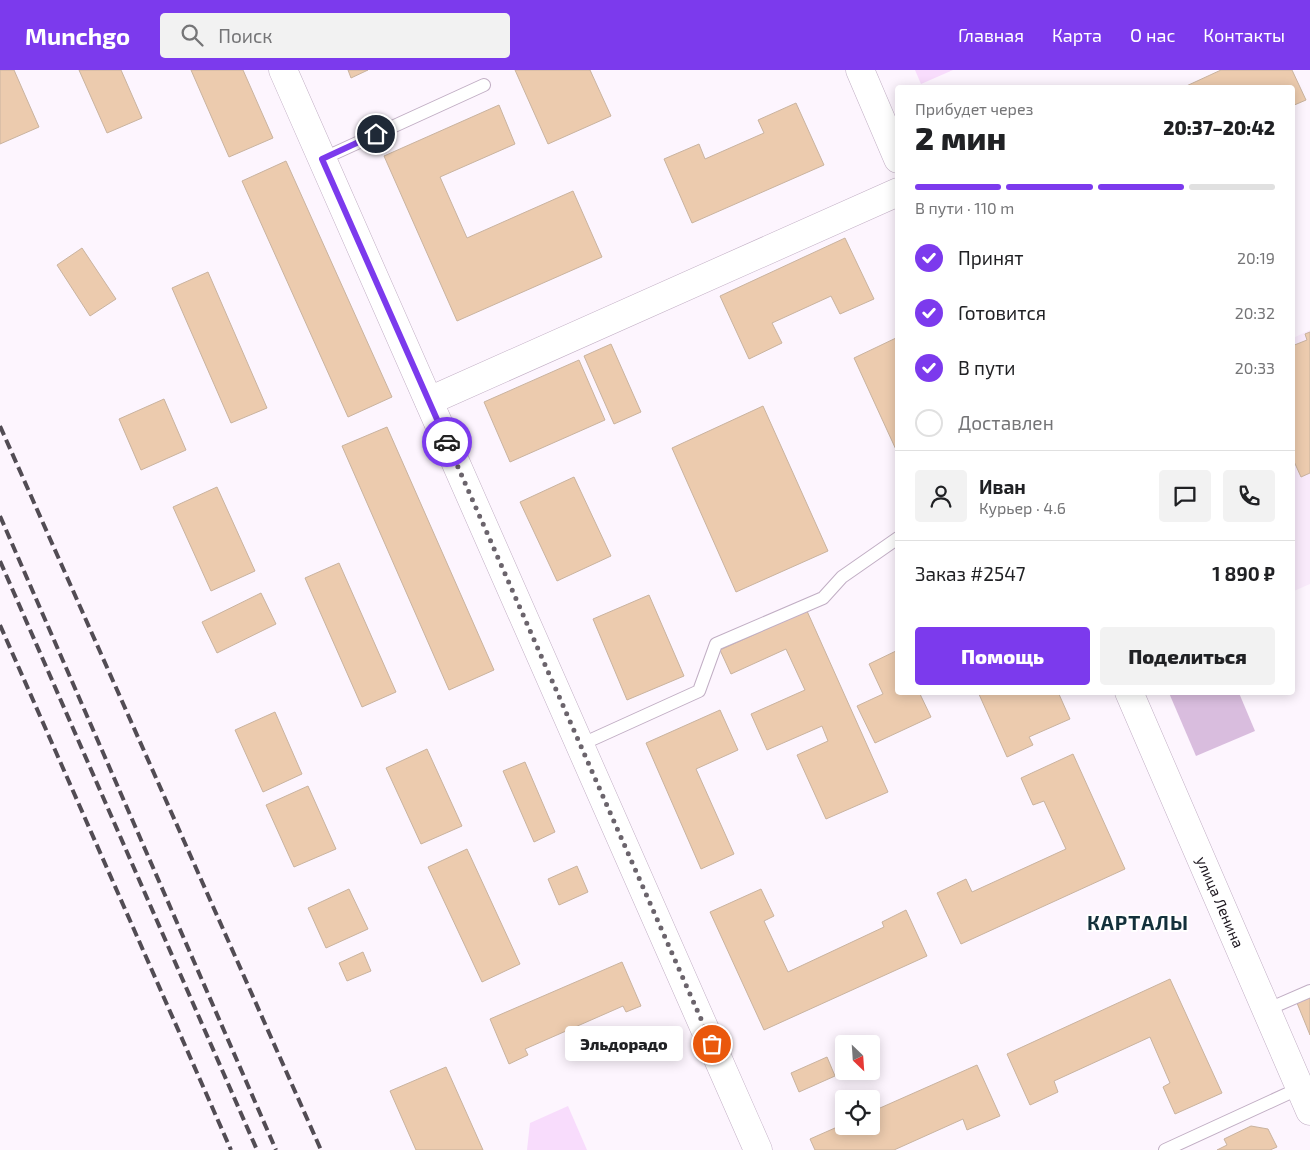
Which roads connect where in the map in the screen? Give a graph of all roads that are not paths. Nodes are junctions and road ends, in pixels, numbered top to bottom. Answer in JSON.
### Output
{"nodes":[{"id":1,"x":283,"y":70,"type":"edge"},
{"id":2,"x":860,"y":70,"type":"edge"},
{"id":3,"x":484,"y":85,"type":"dead end"},
{"id":4,"x":895,"y":152,"type":"edge"},
{"id":5,"x":322,"y":159,"type":"junction"},
{"id":6,"x":895,"y":193,"type":"edge"},
{"id":7,"x":429,"y":401,"type":"junction"},
{"id":8,"x":895,"y":540,"type":"edge"},
{"id":9,"x":1130,"y":695,"type":"edge"},
{"id":10,"x":580,"y":746,"type":"junction"},
{"id":11,"x":1310,"y":991,"type":"edge"},
{"id":12,"x":1266,"y":1010,"type":"junction"},
{"id":13,"x":1305,"y":1099,"type":"edge"},
{"id":14,"x":758,"y":1150,"type":"edge"},
{"id":15,"x":1165,"y":1150,"type":"edge"}],
"edges":[{"from":1,"to":5,"type":"street"},
{"from":2,"to":4,"type":"street"},
{"from":3,"to":5,"type":"lane"},
{"from":5,"to":7,"type":"street"},
{"from":6,"to":7,"type":"street"},
{"from":7,"to":10,"type":"street"},
{"from":8,"to":10,"type":"lane"},
{"from":9,"to":12,"type":"street","name":"улица Ленина"},
{"from":10,"to":14,"type":"street"},
{"from":11,"to":12,"type":"lane"},
{"from":12,"to":13,"type":"street","name":"улица Ленина"},
{"from":13,"to":15,"type":"lane"}]}
